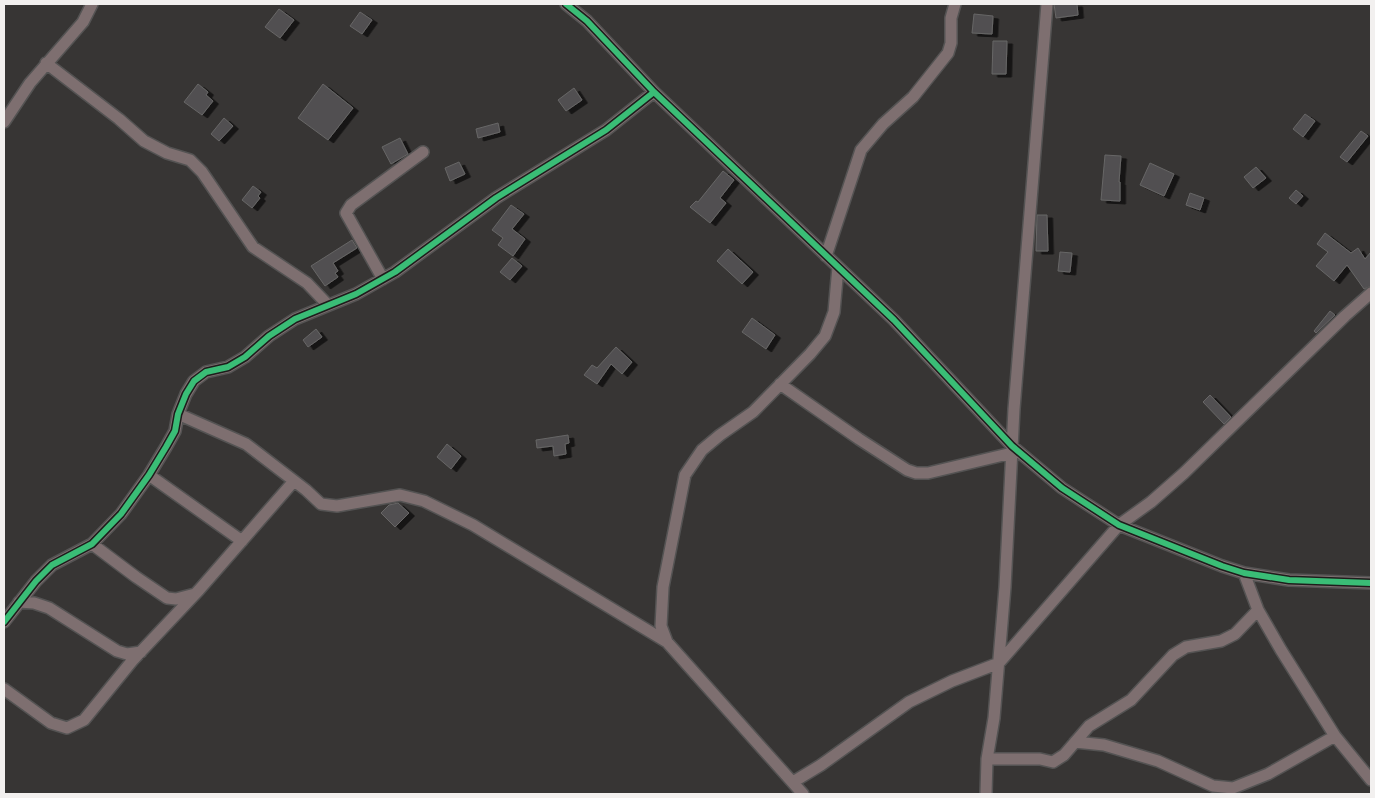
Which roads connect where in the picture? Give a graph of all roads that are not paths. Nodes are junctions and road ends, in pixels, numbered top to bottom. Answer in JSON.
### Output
{"nodes":[{"id":1,"x":92,"y":4,"type":"edge"},
{"id":2,"x":566,"y":4,"type":"edge"},
{"id":3,"x":580,"y":4,"type":"edge"},
{"id":4,"x":955,"y":4,"type":"edge"},
{"id":5,"x":1047,"y":4,"type":"edge"},
{"id":6,"x":587,"y":21,"type":"junction"},
{"id":7,"x":46,"y":63,"type":"junction"},
{"id":8,"x":654,"y":92,"type":"junction"},
{"id":9,"x":4,"y":122,"type":"edge"},
{"id":10,"x":422,"y":152,"type":"dead end"},
{"id":11,"x":826,"y":256,"type":"junction"},
{"id":12,"x":838,"y":267,"type":"junction"},
{"id":13,"x":383,"y":279,"type":"junction"},
{"id":14,"x":1371,"y":293,"type":"edge"},
{"id":15,"x":328,"y":305,"type":"junction"},
{"id":16,"x":780,"y":384,"type":"junction"},
{"id":17,"x":178,"y":414,"type":"junction"},
{"id":18,"x":1012,"y":449,"type":"junction"},
{"id":19,"x":149,"y":475,"type":"junction"},
{"id":20,"x":294,"y":481,"type":"junction"},
{"id":21,"x":1120,"y":525,"type":"junction"},
{"id":22,"x":242,"y":541,"type":"junction"},
{"id":23,"x":92,"y":544,"type":"junction"},
{"id":24,"x":1244,"y":573,"type":"junction"},
{"id":25,"x":1371,"y":583,"type":"edge"},
{"id":26,"x":195,"y":594,"type":"junction"},
{"id":27,"x":19,"y":602,"type":"junction"},
{"id":28,"x":1258,"y":610,"type":"junction"},
{"id":29,"x":4,"y":622,"type":"edge"},
{"id":30,"x":667,"y":642,"type":"junction"},
{"id":31,"x":141,"y":652,"type":"junction"},
{"id":32,"x":999,"y":664,"type":"junction"},
{"id":33,"x":4,"y":689,"type":"edge"},
{"id":34,"x":1334,"y":736,"type":"junction"},
{"id":35,"x":1075,"y":742,"type":"junction"},
{"id":36,"x":987,"y":759,"type":"junction"},
{"id":37,"x":1371,"y":780,"type":"edge"},
{"id":38,"x":793,"y":782,"type":"junction"},
{"id":39,"x":803,"y":794,"type":"edge"},
{"id":40,"x":986,"y":794,"type":"edge"}],
"edges":[{"from":1,"to":7,"type":"street"},
{"from":2,"to":6,"type":"street"},
{"from":3,"to":6,"type":"street"},
{"from":4,"to":11,"type":"street"},
{"from":5,"to":18,"type":"street"},
{"from":6,"to":8,"type":"street"},
{"from":7,"to":9,"type":"street"},
{"from":7,"to":15,"type":"street"},
{"from":8,"to":11,"type":"street"},
{"from":8,"to":13,"type":"street"},
{"from":10,"to":13,"type":"street"},
{"from":11,"to":12,"type":"street"},
{"from":12,"to":16,"type":"street"},
{"from":12,"to":18,"type":"street"},
{"from":13,"to":15,"type":"street"},
{"from":14,"to":21,"type":"street"},
{"from":15,"to":17,"type":"street"},
{"from":16,"to":18,"type":"street"},
{"from":16,"to":30,"type":"street"},
{"from":17,"to":19,"type":"street"},
{"from":17,"to":20,"type":"street"},
{"from":18,"to":21,"type":"street"},
{"from":18,"to":32,"type":"street"},
{"from":19,"to":22,"type":"street"},
{"from":19,"to":23,"type":"street"},
{"from":20,"to":22,"type":"street"},
{"from":20,"to":30,"type":"street"},
{"from":21,"to":24,"type":"street"},
{"from":21,"to":32,"type":"street"},
{"from":22,"to":26,"type":"street"},
{"from":23,"to":26,"type":"street"},
{"from":23,"to":27,"type":"street"},
{"from":24,"to":25,"type":"street"},
{"from":24,"to":28,"type":"street"},
{"from":26,"to":31,"type":"street"},
{"from":27,"to":29,"type":"street"},
{"from":27,"to":31,"type":"street"},
{"from":28,"to":34,"type":"street"},
{"from":28,"to":35,"type":"street"},
{"from":30,"to":38,"type":"street"},
{"from":31,"to":33,"type":"street"},
{"from":32,"to":36,"type":"street"},
{"from":32,"to":38,"type":"street"},
{"from":34,"to":35,"type":"street"},
{"from":34,"to":37,"type":"street"},
{"from":35,"to":36,"type":"street"},
{"from":36,"to":40,"type":"street"},
{"from":38,"to":39,"type":"street"}]}
